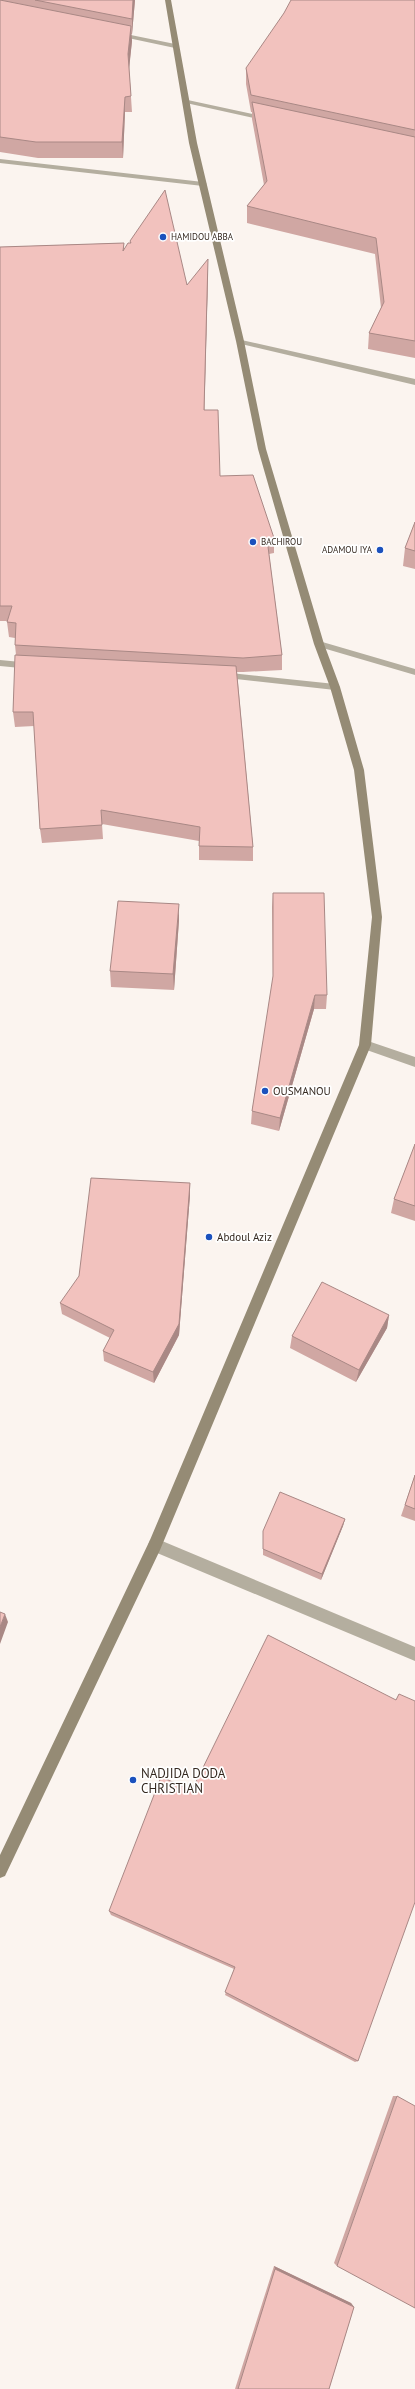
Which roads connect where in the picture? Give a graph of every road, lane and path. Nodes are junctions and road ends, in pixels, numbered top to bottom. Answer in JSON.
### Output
{"nodes":[{"id":1,"x":168,"y":0,"type":"edge"},
{"id":2,"x":107,"y":32,"type":"edge"},
{"id":3,"x":176,"y":46,"type":"junction"},
{"id":4,"x":186,"y":101,"type":"junction"},
{"id":5,"x":278,"y":121,"type":"edge"},
{"id":6,"x":0,"y":161,"type":"edge"},
{"id":7,"x":203,"y":184,"type":"junction"},
{"id":8,"x":240,"y":341,"type":"junction"},
{"id":9,"x":415,"y":382,"type":"edge"},
{"id":10,"x":319,"y":644,"type":"junction"},
{"id":11,"x":0,"y":663,"type":"edge"},
{"id":12,"x":42,"y":667,"type":"edge"},
{"id":13,"x":415,"y":672,"type":"edge"},
{"id":14,"x":211,"y":675,"type":"edge"},
{"id":15,"x":335,"y":687,"type":"junction"},
{"id":16,"x":365,"y":1045,"type":"junction"},
{"id":17,"x":415,"y":1062,"type":"edge"},
{"id":18,"x":155,"y":1545,"type":"junction"},
{"id":19,"x":415,"y":1654,"type":"edge"},
{"id":20,"x":0,"y":1871,"type":"edge"}],
"edges":[{"from":1,"to":3,"type":"street"},
{"from":2,"to":3,"type":"street"},
{"from":3,"to":4,"type":"street"},
{"from":4,"to":5,"type":"street"},
{"from":4,"to":7,"type":"street"},
{"from":6,"to":7,"type":"street"},
{"from":7,"to":8,"type":"street"},
{"from":8,"to":9,"type":"street"},
{"from":8,"to":10,"type":"street"},
{"from":10,"to":13,"type":"street"},
{"from":10,"to":15,"type":"street"},
{"from":11,"to":12,"type":"street"},
{"from":14,"to":15,"type":"street"},
{"from":15,"to":16,"type":"street"},
{"from":16,"to":17,"type":"street"},
{"from":16,"to":18,"type":"street"},
{"from":18,"to":19,"type":"street"},
{"from":18,"to":20,"type":"street"}]}
